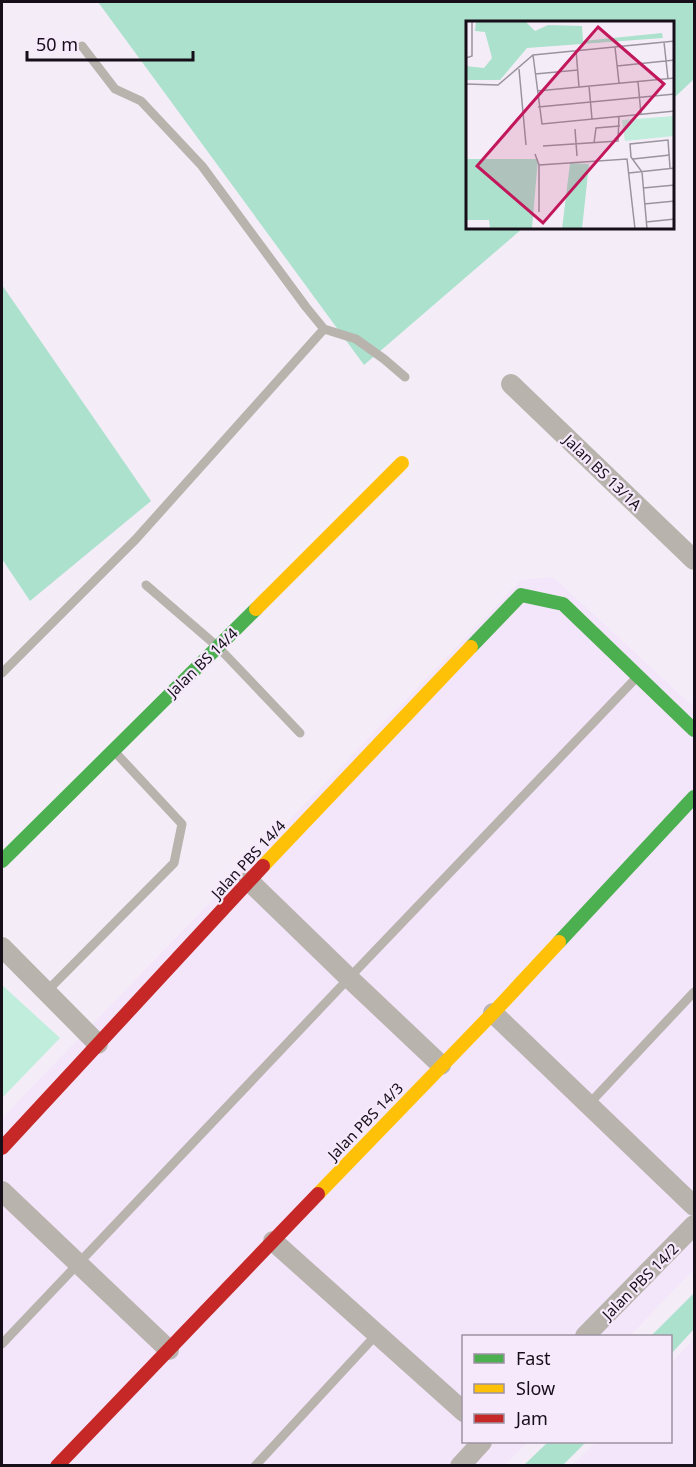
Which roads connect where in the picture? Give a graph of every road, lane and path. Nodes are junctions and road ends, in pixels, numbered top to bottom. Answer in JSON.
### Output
{"nodes":[{"id":1,"x":82,"y":46,"type":"dead end"},
{"id":2,"x":324,"y":329,"type":"junction"},
{"id":3,"x":405,"y":377,"type":"dead end"},
{"id":4,"x":511,"y":384,"type":"dead end"},
{"id":5,"x":402,"y":463,"type":"dead end"},
{"id":6,"x":694,"y":561,"type":"edge"},
{"id":7,"x":146,"y":585,"type":"dead end"},
{"id":8,"x":218,"y":647,"type":"junction"},
{"id":9,"x":2,"y":673,"type":"edge"},
{"id":10,"x":638,"y":676,"type":"junction"},
{"id":11,"x":694,"y":730,"type":"edge"},
{"id":12,"x":300,"y":733,"type":"dead end"},
{"id":13,"x":113,"y":750,"type":"junction"},
{"id":14,"x":694,"y":797,"type":"edge"},
{"id":15,"x":2,"y":861,"type":"edge"},
{"id":16,"x":249,"y":881,"type":"junction"},
{"id":17,"x":2,"y":947,"type":"edge"},
{"id":18,"x":349,"y":978,"type":"junction"},
{"id":19,"x":46,"y":992,"type":"junction"},
{"id":20,"x":694,"y":992,"type":"edge"},
{"id":21,"x":493,"y":1013,"type":"junction"},
{"id":22,"x":98,"y":1044,"type":"junction"},
{"id":23,"x":441,"y":1065,"type":"junction"},
{"id":24,"x":589,"y":1104,"type":"junction"},
{"id":25,"x":2,"y":1148,"type":"edge"},
{"id":26,"x":2,"y":1191,"type":"edge"},
{"id":27,"x":694,"y":1206,"type":"edge"},
{"id":28,"x":694,"y":1226,"type":"edge"},
{"id":29,"x":273,"y":1241,"type":"junction"},
{"id":30,"x":77,"y":1264,"type":"junction"},
{"id":31,"x":376,"y":1335,"type":"junction"},
{"id":32,"x":586,"y":1335,"type":"edge"},
{"id":33,"x":2,"y":1344,"type":"edge"},
{"id":34,"x":169,"y":1350,"type":"junction"},
{"id":35,"x":462,"y":1410,"type":"edge"},
{"id":36,"x":481,"y":1443,"type":"edge"},
{"id":37,"x":57,"y":1466,"type":"edge"},
{"id":38,"x":255,"y":1466,"type":"edge"},
{"id":39,"x":460,"y":1466,"type":"edge"}],
"edges":[{"from":1,"to":2,"type":"lane"},
{"from":2,"to":3,"type":"lane"},
{"from":2,"to":9,"type":"lane"},
{"from":4,"to":6,"type":"street","name":"Jalan BS 13/1A"},
{"from":5,"to":8,"type":"street","name":"Jalan BS 14/4"},
{"from":7,"to":8,"type":"lane"},
{"from":8,"to":12,"type":"lane"},
{"from":8,"to":13,"type":"street","name":"Jalan BS 14/4"},
{"from":10,"to":11,"type":"street"},
{"from":10,"to":16,"type":"street","name":"Jalan PBS 14/4"},
{"from":10,"to":18,"type":"lane"},
{"from":13,"to":15,"type":"street","name":"Jalan BS 14/4"},
{"from":13,"to":19,"type":"lane"},
{"from":14,"to":21,"type":"street","name":"Jalan PBS 14/3"},
{"from":16,"to":18,"type":"street"},
{"from":16,"to":22,"type":"street","name":"Jalan PBS 14/4"},
{"from":17,"to":19,"type":"street"},
{"from":18,"to":23,"type":"street"},
{"from":18,"to":30,"type":"lane"},
{"from":19,"to":22,"type":"street"},
{"from":20,"to":24,"type":"lane"},
{"from":21,"to":23,"type":"street","name":"Jalan PBS 14/3"},
{"from":21,"to":24,"type":"street"},
{"from":22,"to":25,"type":"street","name":"Jalan PBS 14/4"},
{"from":23,"to":29,"type":"street","name":"Jalan PBS 14/3"},
{"from":24,"to":27,"type":"street"},
{"from":26,"to":30,"type":"street"},
{"from":28,"to":32,"type":"street","name":"Jalan PBS 14/2"},
{"from":29,"to":31,"type":"street"},
{"from":29,"to":34,"type":"street","name":"Jalan PBS 14/3"},
{"from":30,"to":33,"type":"lane"},
{"from":30,"to":34,"type":"street"},
{"from":31,"to":35,"type":"street"},
{"from":31,"to":38,"type":"lane"},
{"from":34,"to":37,"type":"street","name":"Jalan PBS 14/3"},
{"from":36,"to":39,"type":"street"}]}
